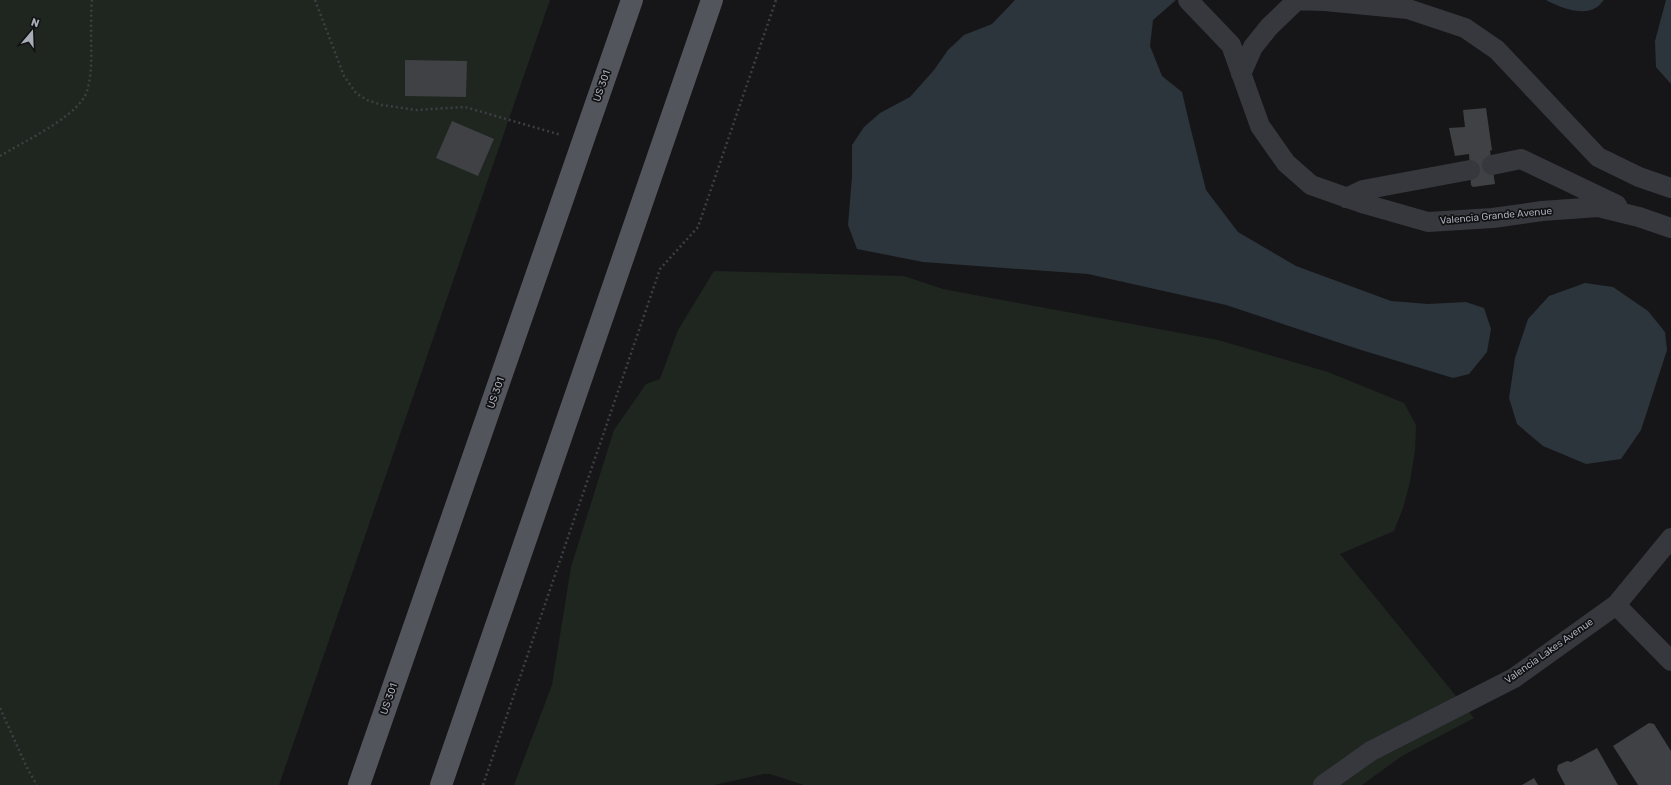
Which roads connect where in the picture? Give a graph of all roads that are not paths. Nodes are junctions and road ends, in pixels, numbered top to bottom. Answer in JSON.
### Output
{"nodes":[{"id":1,"x":632,"y":0,"type":"edge"},
{"id":2,"x":712,"y":0,"type":"edge"},
{"id":3,"x":1294,"y":0,"type":"edge"},
{"id":4,"x":1192,"y":3,"type":"edge"},
{"id":5,"x":1241,"y":74,"type":"junction"},
{"id":6,"x":1492,"y":166,"type":"dead end"},
{"id":7,"x":1470,"y":170,"type":"dead end"},
{"id":8,"x":1671,"y":188,"type":"edge"},
{"id":9,"x":1346,"y":198,"type":"junction"},
{"id":10,"x":1664,"y":226,"type":"edge"},
{"id":11,"x":1671,"y":538,"type":"edge"},
{"id":12,"x":1616,"y":604,"type":"junction"},
{"id":13,"x":1671,"y":661,"type":"edge"},
{"id":14,"x":360,"y":785,"type":"edge"},
{"id":15,"x":441,"y":785,"type":"edge"},
{"id":16,"x":1323,"y":785,"type":"edge"}],
"edges":[{"from":1,"to":14,"type":"main road","name":"US 301","number":"US 301"},
{"from":2,"to":15,"type":"main road"},
{"from":3,"to":5,"type":"street"},
{"from":3,"to":8,"type":"street"},
{"from":4,"to":5,"type":"street","name":"Valencia Grande Avenue"},
{"from":5,"to":9,"type":"street","name":"Valencia Grande Avenue"},
{"from":6,"to":10,"type":"street"},
{"from":7,"to":9,"type":"street"},
{"from":9,"to":10,"type":"street","name":"Valencia Grande Avenue"},
{"from":11,"to":12,"type":"street","name":"Valencia Lakes Avenue"},
{"from":12,"to":13,"type":"street"},
{"from":12,"to":16,"type":"street","name":"Valencia Lakes Avenue"}]}
